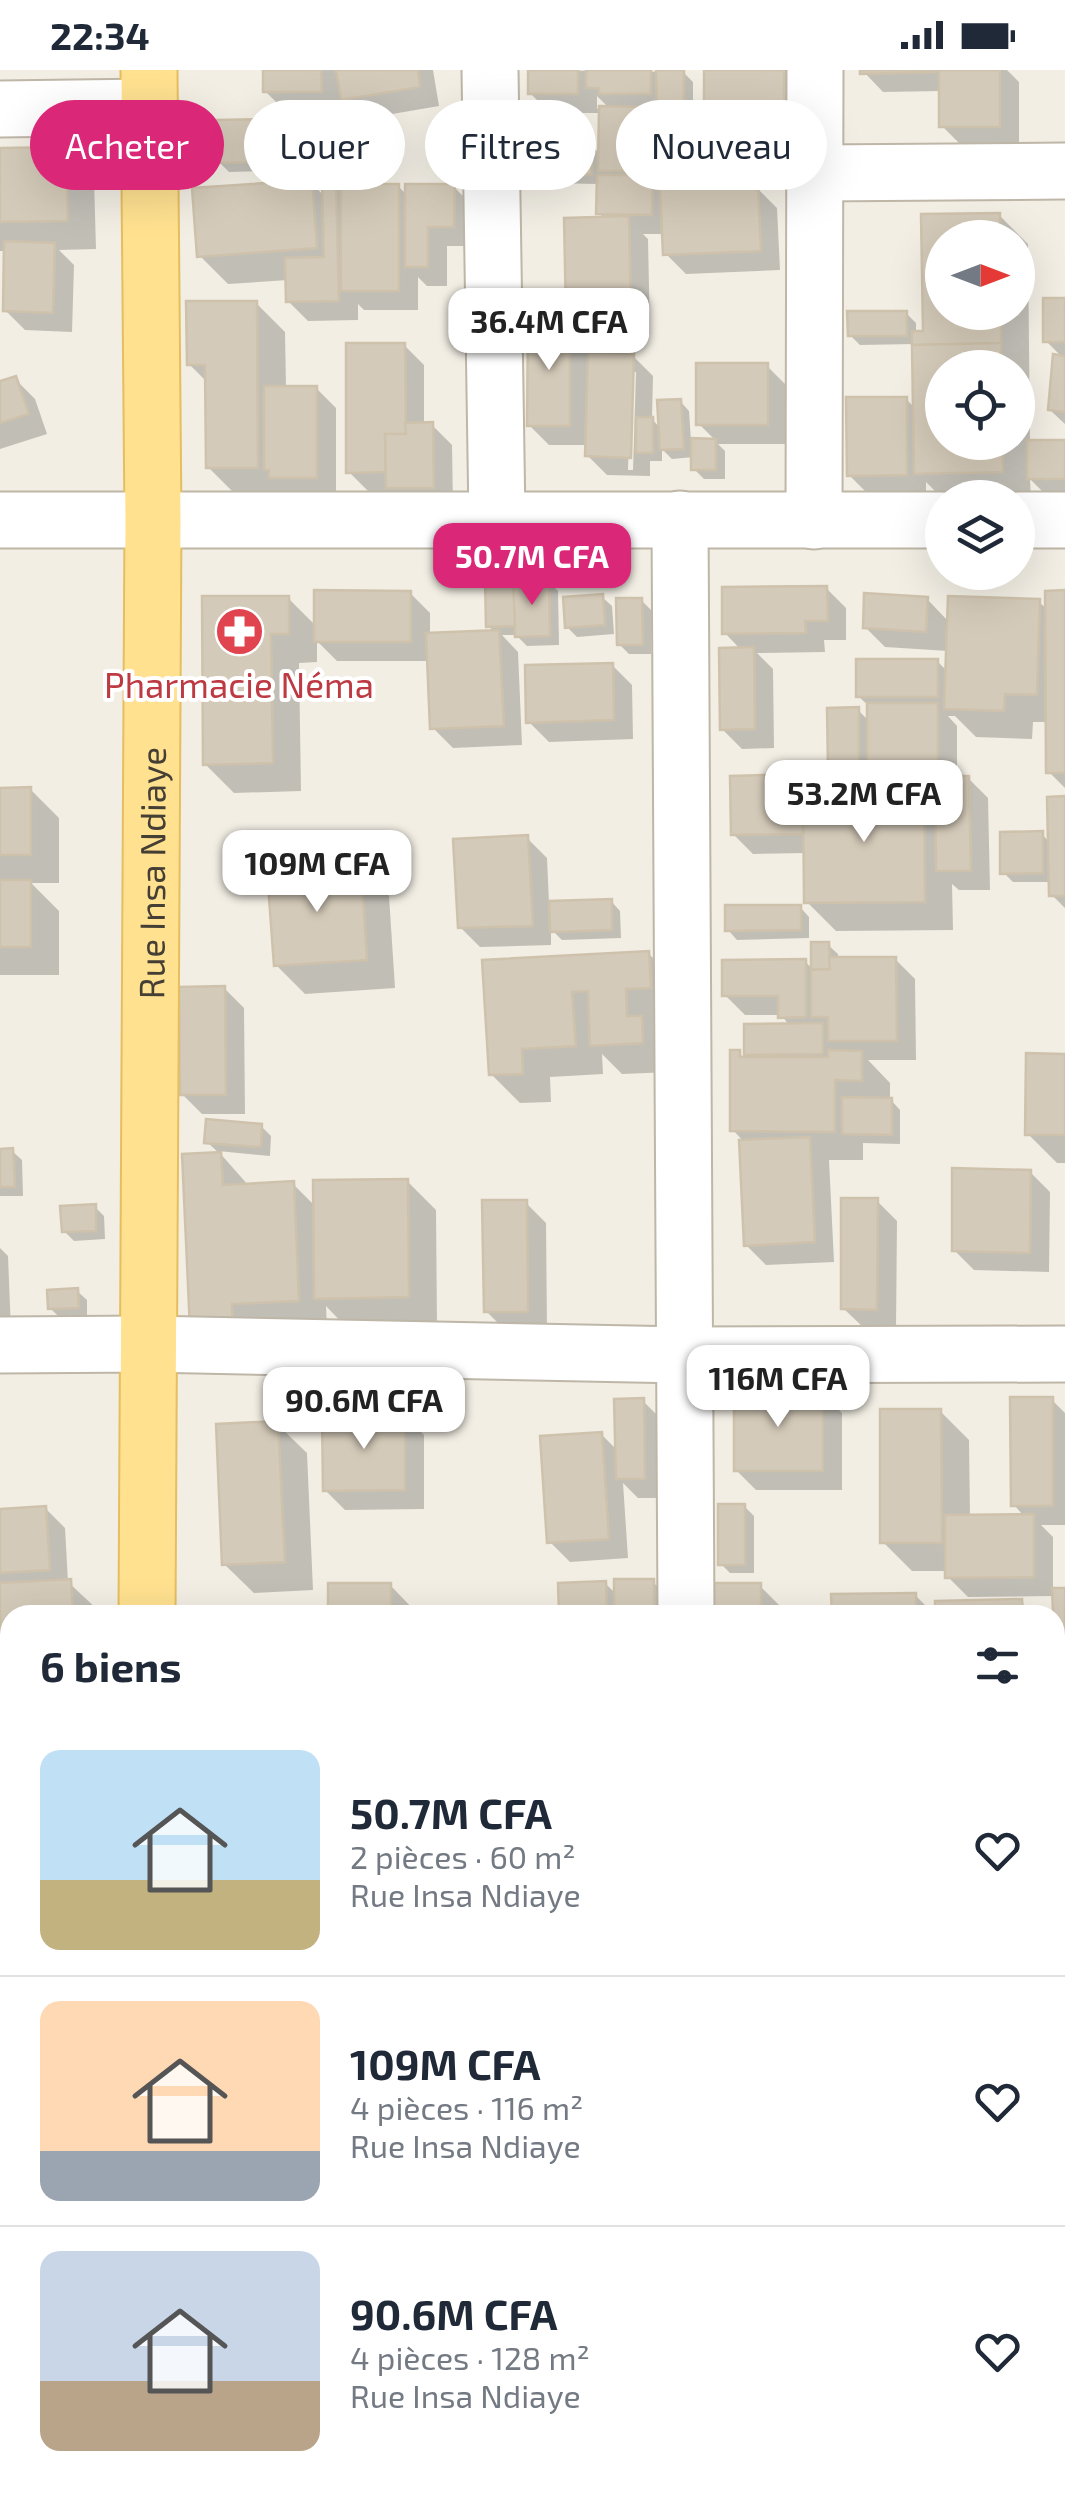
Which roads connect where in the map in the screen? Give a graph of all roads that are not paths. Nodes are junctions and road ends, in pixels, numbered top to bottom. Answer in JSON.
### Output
{"nodes":[{"id":1,"x":490,"y":70,"type":"edge"},
{"id":2,"x":816,"y":70,"type":"edge"},
{"id":3,"x":149,"y":88,"type":"edge"},
{"id":4,"x":816,"y":100,"type":"edge"},
{"id":5,"x":0,"y":109,"type":"edge"},
{"id":6,"x":1065,"y":171,"type":"edge"},
{"id":7,"x":827,"y":173,"type":"edge"},
{"id":8,"x":817,"y":190,"type":"edge"},
{"id":9,"x":496,"y":519,"type":"junction"},
{"id":10,"x":680,"y":519,"type":"junction"},
{"id":11,"x":0,"y":520,"type":"edge"},
{"id":12,"x":153,"y":520,"type":"junction"},
{"id":13,"x":925,"y":520,"type":"edge"},
{"id":14,"x":1035,"y":520,"type":"edge"},
{"id":15,"x":1065,"y":520,"type":"edge"},
{"id":16,"x":814,"y":521,"type":"junction"},
{"id":17,"x":148,"y":1344,"type":"junction"},
{"id":18,"x":0,"y":1345,"type":"edge"},
{"id":19,"x":1065,"y":1354,"type":"edge"},
{"id":20,"x":683,"y":1356,"type":"junction"},
{"id":21,"x":147,"y":1605,"type":"edge"},
{"id":22,"x":686,"y":1605,"type":"edge"}],
"edges":[{"from":1,"to":9,"type":"street"},
{"from":2,"to":4,"type":"street"},
{"from":3,"to":5,"type":"street"},
{"from":3,"to":12,"type":"main road","name":"Rue Insa Ndiaye"},
{"from":6,"to":7,"type":"street"},
{"from":8,"to":16,"type":"street"},
{"from":9,"to":10,"type":"street"},
{"from":9,"to":12,"type":"street"},
{"from":10,"to":16,"type":"street"},
{"from":10,"to":20,"type":"street"},
{"from":11,"to":12,"type":"street"},
{"from":12,"to":17,"type":"main road","name":"Rue Insa Ndiaye"},
{"from":13,"to":16,"type":"street"},
{"from":14,"to":15,"type":"street"},
{"from":17,"to":18,"type":"street"},
{"from":17,"to":20,"type":"street"},
{"from":17,"to":21,"type":"main road","name":"Rue Insa Ndiaye"},
{"from":19,"to":20,"type":"street"},
{"from":20,"to":22,"type":"street"}]}
